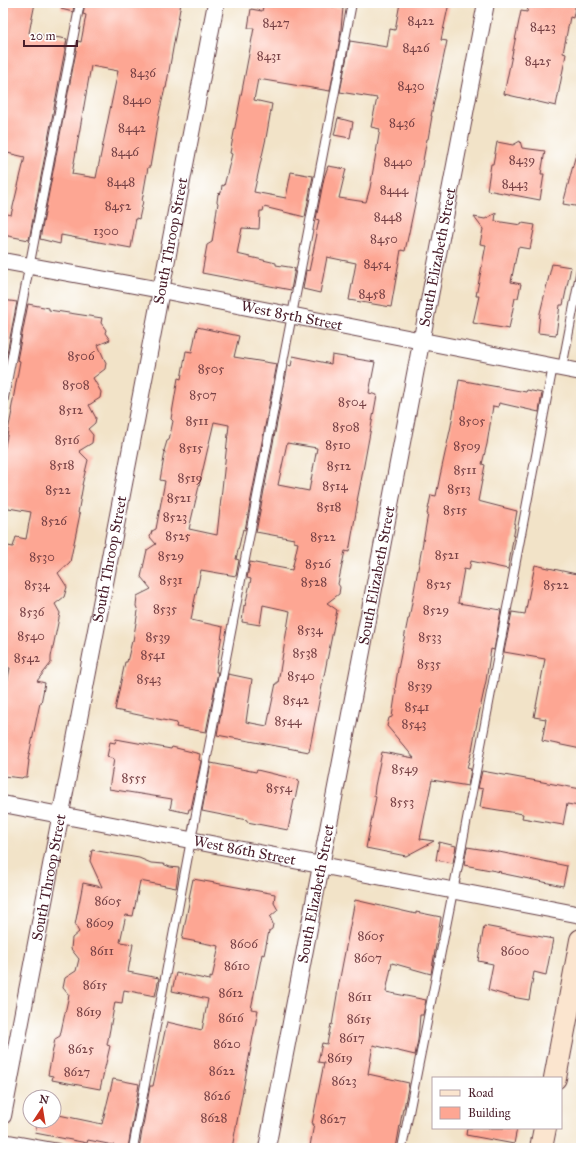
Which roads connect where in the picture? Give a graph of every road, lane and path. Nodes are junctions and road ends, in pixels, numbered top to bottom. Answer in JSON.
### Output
{"nodes":[{"id":1,"x":80,"y":3,"type":"edge"},
{"id":2,"x":216,"y":3,"type":"edge"},
{"id":3,"x":352,"y":3,"type":"edge"},
{"id":4,"x":486,"y":3,"type":"edge"},
{"id":5,"x":3,"y":261,"type":"edge"},
{"id":6,"x":30,"y":266,"type":"junction"},
{"id":7,"x":581,"y":269,"type":"edge"},
{"id":8,"x":161,"y":290,"type":"junction"},
{"id":9,"x":577,"y":310,"type":"edge"},
{"id":10,"x":292,"y":315,"type":"junction"},
{"id":11,"x":421,"y":340,"type":"junction"},
{"id":12,"x":557,"y":367,"type":"junction"},
{"id":13,"x":581,"y":372,"type":"edge"},
{"id":14,"x":3,"y":403,"type":"edge"},
{"id":15,"x":3,"y":804,"type":"edge"},
{"id":16,"x":61,"y":815,"type":"junction"},
{"id":17,"x":191,"y":840,"type":"junction"},
{"id":18,"x":321,"y":865,"type":"junction"},
{"id":19,"x":453,"y":890,"type":"junction"},
{"id":20,"x":581,"y":915,"type":"edge"},
{"id":21,"x":581,"y":940,"type":"edge"},
{"id":22,"x":555,"y":1077,"type":"edge"},
{"id":23,"x":3,"y":1116,"type":"edge"},
{"id":24,"x":545,"y":1129,"type":"edge"},
{"id":25,"x":3,"y":1138,"type":"edge"},
{"id":26,"x":58,"y":1148,"type":"edge"},
{"id":27,"x":133,"y":1148,"type":"edge"},
{"id":28,"x":267,"y":1148,"type":"edge"},
{"id":29,"x":402,"y":1148,"type":"edge"},
{"id":30,"x":541,"y":1148,"type":"edge"}],
"edges":[{"from":1,"to":6,"type":"lane"},
{"from":2,"to":8,"type":"street","name":"South Throop Street"},
{"from":3,"to":10,"type":"lane"},
{"from":4,"to":11,"type":"street","name":"South Elizabeth Street"},
{"from":5,"to":6,"type":"street","name":"West 85th Street"},
{"from":6,"to":8,"type":"street","name":"West 85th Street"},
{"from":6,"to":14,"type":"lane"},
{"from":7,"to":9,"type":"lane"},
{"from":8,"to":10,"type":"street","name":"West 85th Street"},
{"from":8,"to":16,"type":"street","name":"South Throop Street"},
{"from":9,"to":12,"type":"lane"},
{"from":10,"to":11,"type":"street","name":"West 85th Street"},
{"from":10,"to":17,"type":"lane"},
{"from":11,"to":12,"type":"street","name":"West 85th Street"},
{"from":11,"to":18,"type":"street","name":"South Elizabeth Street"},
{"from":12,"to":13,"type":"street","name":"West 85th Street"},
{"from":12,"to":19,"type":"lane"},
{"from":15,"to":16,"type":"street","name":"West 86th Street"},
{"from":16,"to":17,"type":"street","name":"West 86th Street"},
{"from":16,"to":23,"type":"street","name":"South Throop Street"},
{"from":17,"to":18,"type":"street","name":"West 86th Street"},
{"from":17,"to":27,"type":"lane"},
{"from":18,"to":19,"type":"street","name":"West 86th Street"},
{"from":18,"to":28,"type":"street","name":"South Elizabeth Street"},
{"from":19,"to":20,"type":"street","name":"West 86th Street"},
{"from":19,"to":29,"type":"lane"},
{"from":21,"to":22,"type":"street"},
{"from":24,"to":30,"type":"street"},
{"from":25,"to":26,"type":"lane"}]}
